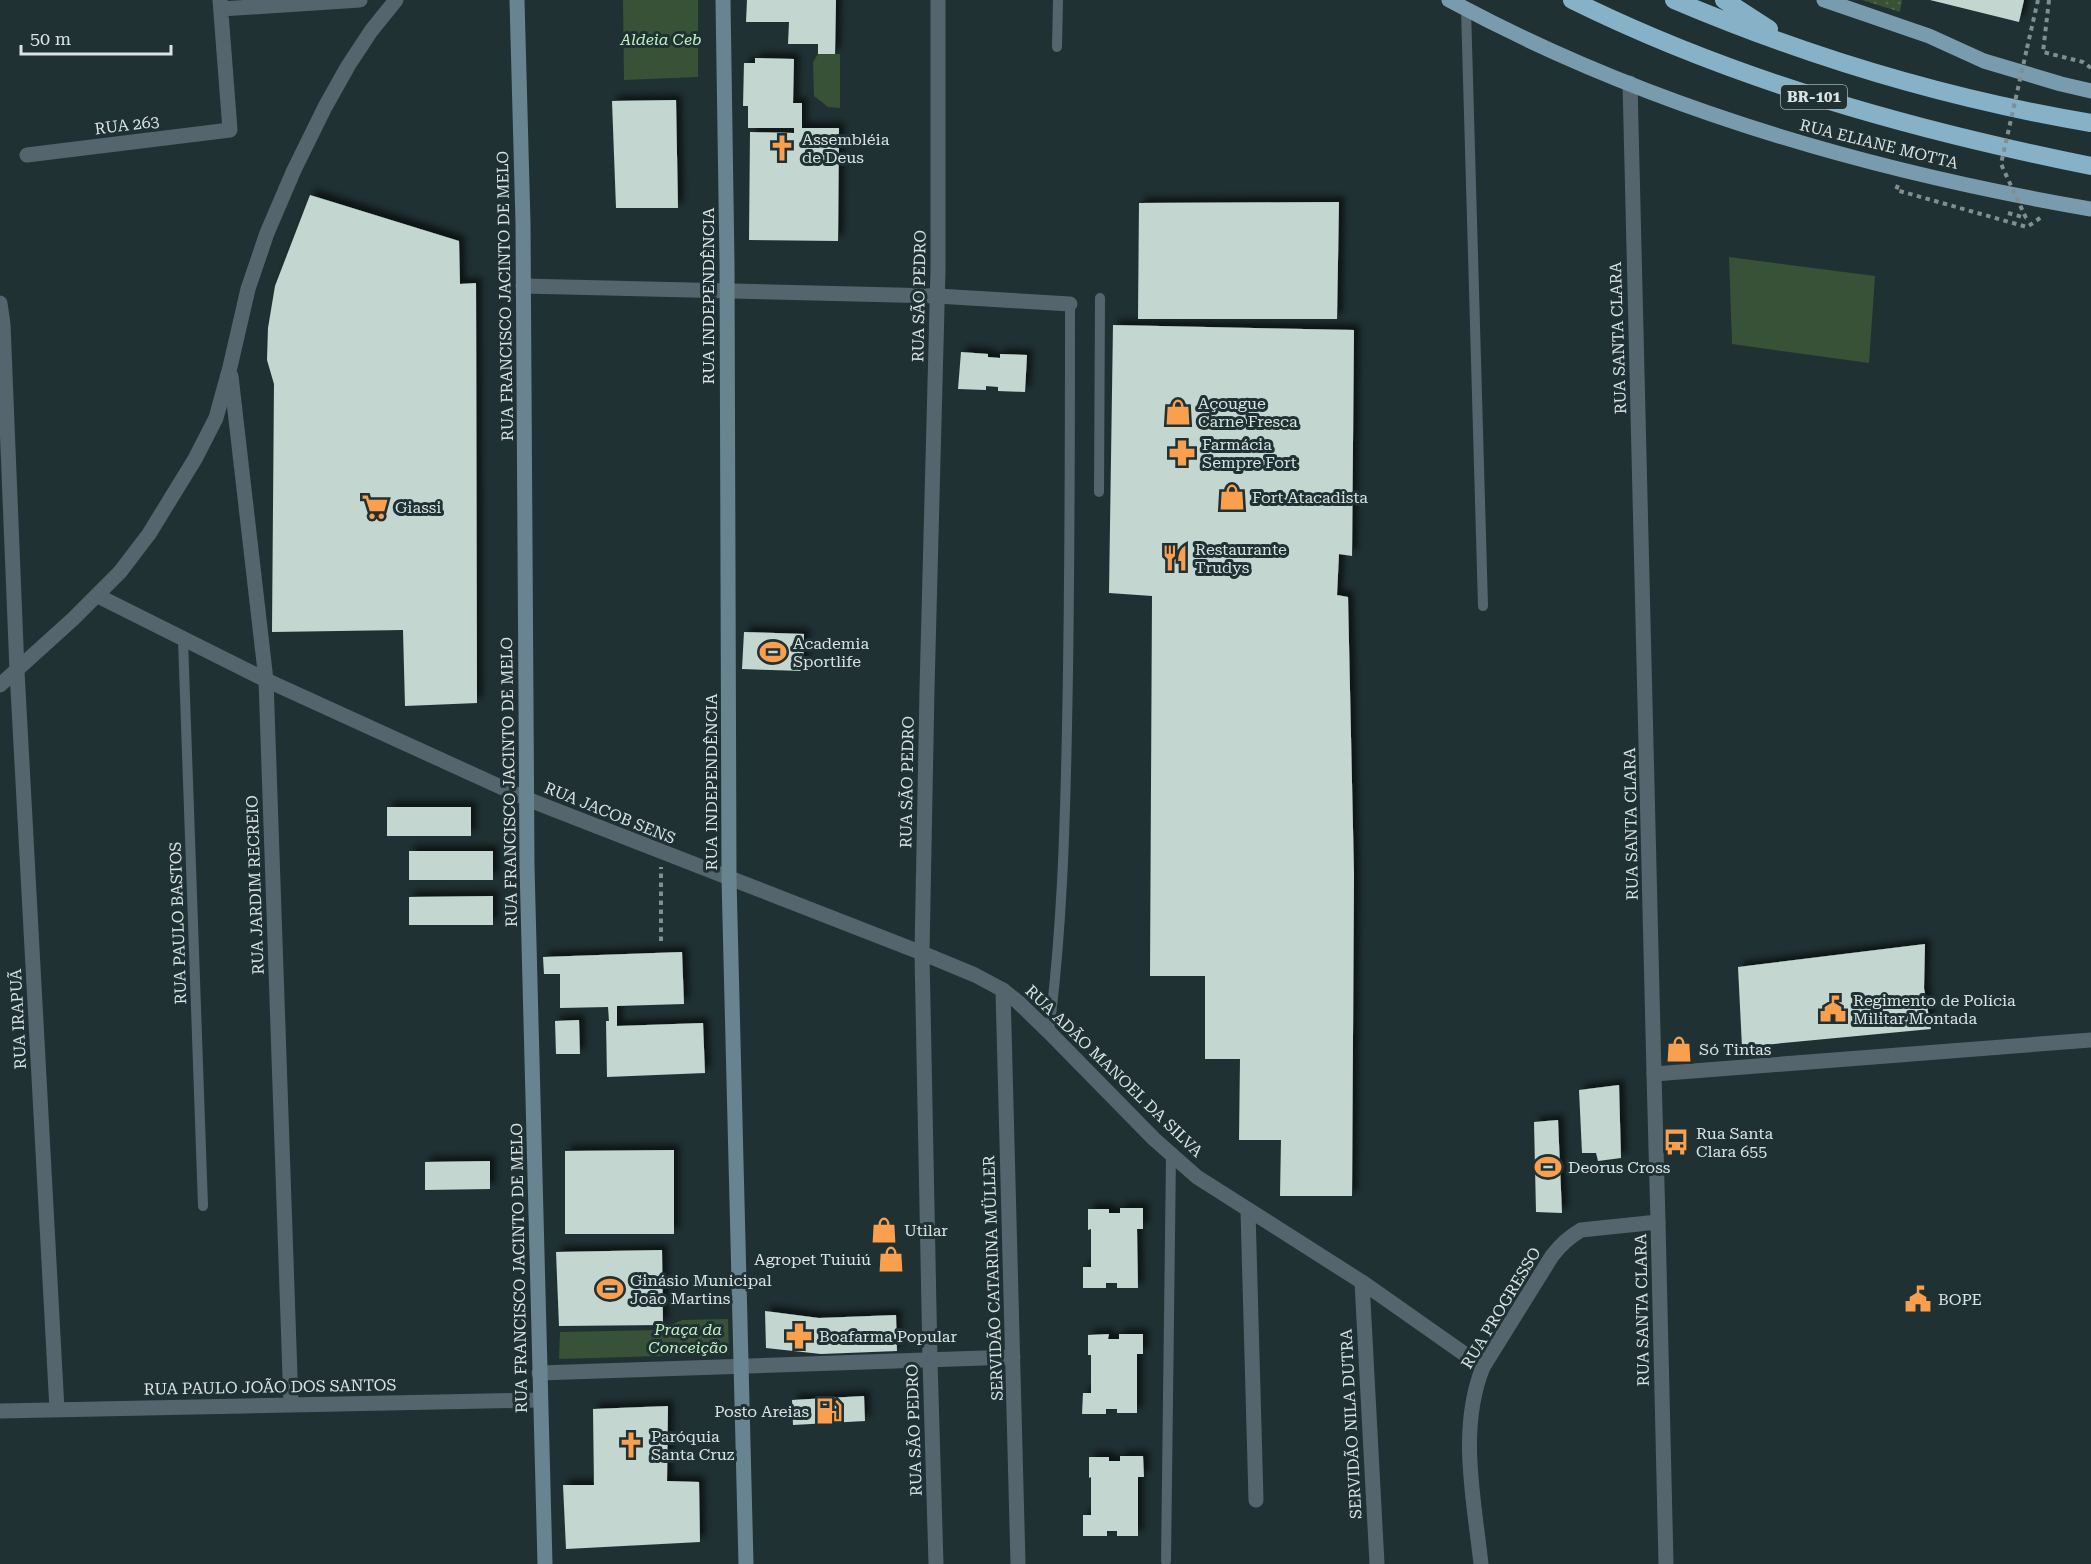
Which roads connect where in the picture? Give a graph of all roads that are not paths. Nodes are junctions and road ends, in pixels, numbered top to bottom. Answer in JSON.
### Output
{"nodes":[{"id":1,"x":360,"y":0,"type":"edge"},
{"id":2,"x":396,"y":0,"type":"edge"},
{"id":3,"x":517,"y":0,"type":"edge"},
{"id":4,"x":723,"y":0,"type":"edge"},
{"id":5,"x":938,"y":0,"type":"edge"},
{"id":6,"x":1059,"y":0,"type":"edge"},
{"id":7,"x":1449,"y":0,"type":"edge"},
{"id":8,"x":1572,"y":0,"type":"edge"},
{"id":9,"x":1674,"y":0,"type":"edge"},
{"id":10,"x":1724,"y":0,"type":"edge"},
{"id":11,"x":1824,"y":0,"type":"edge"},
{"id":12,"x":221,"y":4,"type":"edge"},
{"id":13,"x":1466,"y":9,"type":"junction"},
{"id":14,"x":1057,"y":47,"type":"dead end"},
{"id":15,"x":1798,"y":48,"type":"junction"},
{"id":16,"x":1630,"y":83,"type":"junction"},
{"id":17,"x":2091,"y":91,"type":"edge"},
{"id":18,"x":2091,"y":123,"type":"edge"},
{"id":19,"x":27,"y":155,"type":"dead end"},
{"id":20,"x":2091,"y":166,"type":"edge"},
{"id":21,"x":2091,"y":209,"type":"edge"},
{"id":22,"x":523,"y":286,"type":"junction"},
{"id":23,"x":726,"y":291,"type":"junction"},
{"id":24,"x":937,"y":296,"type":"junction"},
{"id":25,"x":1100,"y":298,"type":"dead end"},
{"id":26,"x":0,"y":303,"type":"edge"},
{"id":27,"x":1070,"y":304,"type":"joint"},
{"id":28,"x":230,"y":367,"type":"junction"},
{"id":29,"x":1099,"y":492,"type":"dead end"},
{"id":30,"x":98,"y":596,"type":"junction"},
{"id":31,"x":1483,"y":606,"type":"dead end"},
{"id":32,"x":183,"y":640,"type":"junction"},
{"id":33,"x":17,"y":671,"type":"junction"},
{"id":34,"x":266,"y":680,"type":"junction"},
{"id":35,"x":0,"y":685,"type":"edge"},
{"id":36,"x":527,"y":799,"type":"junction"},
{"id":37,"x":729,"y":879,"type":"junction"},
{"id":38,"x":922,"y":953,"type":"junction"},
{"id":39,"x":1003,"y":990,"type":"junction"},
{"id":40,"x":1049,"y":1032,"type":"junction"},
{"id":41,"x":2091,"y":1040,"type":"edge"},
{"id":42,"x":1654,"y":1074,"type":"junction"},
{"id":43,"x":1171,"y":1154,"type":"junction"},
{"id":44,"x":203,"y":1206,"type":"dead end"},
{"id":45,"x":1248,"y":1210,"type":"junction"},
{"id":46,"x":1658,"y":1222,"type":"junction"},
{"id":47,"x":1362,"y":1282,"type":"junction"},
{"id":48,"x":1013,"y":1357,"type":"junction"},
{"id":49,"x":930,"y":1360,"type":"junction"},
{"id":50,"x":740,"y":1366,"type":"junction"},
{"id":51,"x":1483,"y":1367,"type":"junction"},
{"id":52,"x":539,"y":1373,"type":"junction"},
{"id":53,"x":540,"y":1400,"type":"junction"},
{"id":54,"x":291,"y":1405,"type":"junction"},
{"id":55,"x":57,"y":1410,"type":"junction"},
{"id":56,"x":0,"y":1411,"type":"edge"},
{"id":57,"x":1256,"y":1500,"type":"dead end"},
{"id":58,"x":1166,"y":1561,"type":"dead end"},
{"id":59,"x":545,"y":1564,"type":"edge"},
{"id":60,"x":746,"y":1564,"type":"edge"},
{"id":61,"x":936,"y":1564,"type":"edge"},
{"id":62,"x":1018,"y":1564,"type":"edge"},
{"id":63,"x":1377,"y":1564,"type":"edge"},
{"id":64,"x":1481,"y":1564,"type":"edge"},
{"id":65,"x":1666,"y":1564,"type":"edge"}],
"edges":[{"from":1,"to":12,"type":"street"},
{"from":2,"to":28,"type":"street"},
{"from":3,"to":22,"type":"main road","name":"RUA FRANCISCO JACINTO DE MELO"},
{"from":4,"to":23,"type":"main road","name":"RUA INDEPENDÊNCIA"},
{"from":5,"to":24,"type":"street","name":"RUA SÃO PEDRO"},
{"from":6,"to":14,"type":"lane"},
{"from":7,"to":13,"type":"main road","name":"RUA ELIANE MOTTA"},
{"from":8,"to":20,"type":"highway","number":"BR-101"},
{"from":9,"to":15,"type":"highway","number":"BR-101"},
{"from":10,"to":15,"type":"highway"},
{"from":11,"to":17,"type":"main road"},
{"from":12,"to":19,"type":"street","name":"RUA 263"},
{"from":13,"to":16,"type":"main road","name":"RUA ELIANE MOTTA"},
{"from":13,"to":31,"type":"lane"},
{"from":15,"to":18,"type":"highway","number":"BR-101"},
{"from":16,"to":21,"type":"main road","name":"RUA ELIANE MOTTA"},
{"from":16,"to":42,"type":"street","name":"RUA SANTA CLARA"},
{"from":22,"to":23,"type":"street"},
{"from":22,"to":36,"type":"main road","name":"RUA FRANCISCO JACINTO DE MELO"},
{"from":23,"to":24,"type":"street"},
{"from":23,"to":37,"type":"main road","name":"RUA INDEPENDÊNCIA"},
{"from":24,"to":27,"type":"street"},
{"from":24,"to":38,"type":"street","name":"RUA SÃO PEDRO"},
{"from":25,"to":29,"type":"lane"},
{"from":26,"to":33,"type":"street","name":"RUA IRAPUÃ"},
{"from":27,"to":40,"type":"lane"},
{"from":28,"to":30,"type":"street"},
{"from":28,"to":34,"type":"street","name":"RUA JARDIM RECREIO"},
{"from":30,"to":32,"type":"street","name":"RUA JACOB SENS"},
{"from":30,"to":33,"type":"street"},
{"from":32,"to":34,"type":"street","name":"RUA JACOB SENS"},
{"from":32,"to":44,"type":"lane","name":"RUA PAULO BASTOS"},
{"from":33,"to":35,"type":"street"},
{"from":33,"to":55,"type":"street","name":"RUA IRAPUÃ"},
{"from":34,"to":36,"type":"street","name":"RUA JACOB SENS"},
{"from":34,"to":54,"type":"street","name":"RUA JARDIM RECREIO"},
{"from":36,"to":37,"type":"street","name":"RUA JACOB SENS"},
{"from":36,"to":52,"type":"main road","name":"RUA FRANCISCO JACINTO DE MELO"},
{"from":37,"to":38,"type":"street","name":"RUA JACOB SENS"},
{"from":37,"to":50,"type":"main road","name":"RUA INDEPENDÊNCIA"},
{"from":38,"to":39,"type":"street","name":"RUA ADÃO MANOEL DA SILVA"},
{"from":38,"to":49,"type":"street","name":"RUA SÃO PEDRO"},
{"from":39,"to":40,"type":"street","name":"RUA ADÃO MANOEL DA SILVA"},
{"from":39,"to":48,"type":"street","name":"SERVIDÃO CATARINA MÜLLER"},
{"from":40,"to":43,"type":"street","name":"RUA ADÃO MANOEL DA SILVA"},
{"from":41,"to":42,"type":"street"},
{"from":42,"to":46,"type":"street","name":"RUA SANTA CLARA"},
{"from":43,"to":45,"type":"street","name":"RUA ADÃO MANOEL DA SILVA"},
{"from":43,"to":58,"type":"lane"},
{"from":45,"to":47,"type":"street","name":"RUA ADÃO MANOEL DA SILVA"},
{"from":45,"to":57,"type":"street"},
{"from":46,"to":51,"type":"street","name":"RUA PROGRESSO"},
{"from":46,"to":65,"type":"street","name":"RUA SANTA CLARA"},
{"from":47,"to":51,"type":"street","name":"RUA ADÃO MANOEL DA SILVA"},
{"from":47,"to":63,"type":"street","name":"SERVIDÃO NILA DUTRA"},
{"from":48,"to":49,"type":"street"},
{"from":48,"to":62,"type":"street","name":"SERVIDÃO CATARINA MÜLLER"},
{"from":49,"to":50,"type":"street"},
{"from":49,"to":61,"type":"street","name":"RUA SÃO PEDRO"},
{"from":50,"to":52,"type":"street"},
{"from":50,"to":60,"type":"main road","name":"RUA INDEPENDÊNCIA"},
{"from":51,"to":64,"type":"street","name":"RUA PROGRESSO"},
{"from":52,"to":53,"type":"main road","name":"RUA FRANCISCO JACINTO DE MELO"},
{"from":53,"to":54,"type":"street","name":"RUA PAULO JOÃO DOS SANTOS"},
{"from":53,"to":59,"type":"main road","name":"RUA FRANCISCO JACINTO DE MELO"},
{"from":54,"to":55,"type":"street","name":"RUA PAULO JOÃO DOS SANTOS"},
{"from":55,"to":56,"type":"street","name":"RUA PAULO JOÃO DOS SANTOS"}]}
